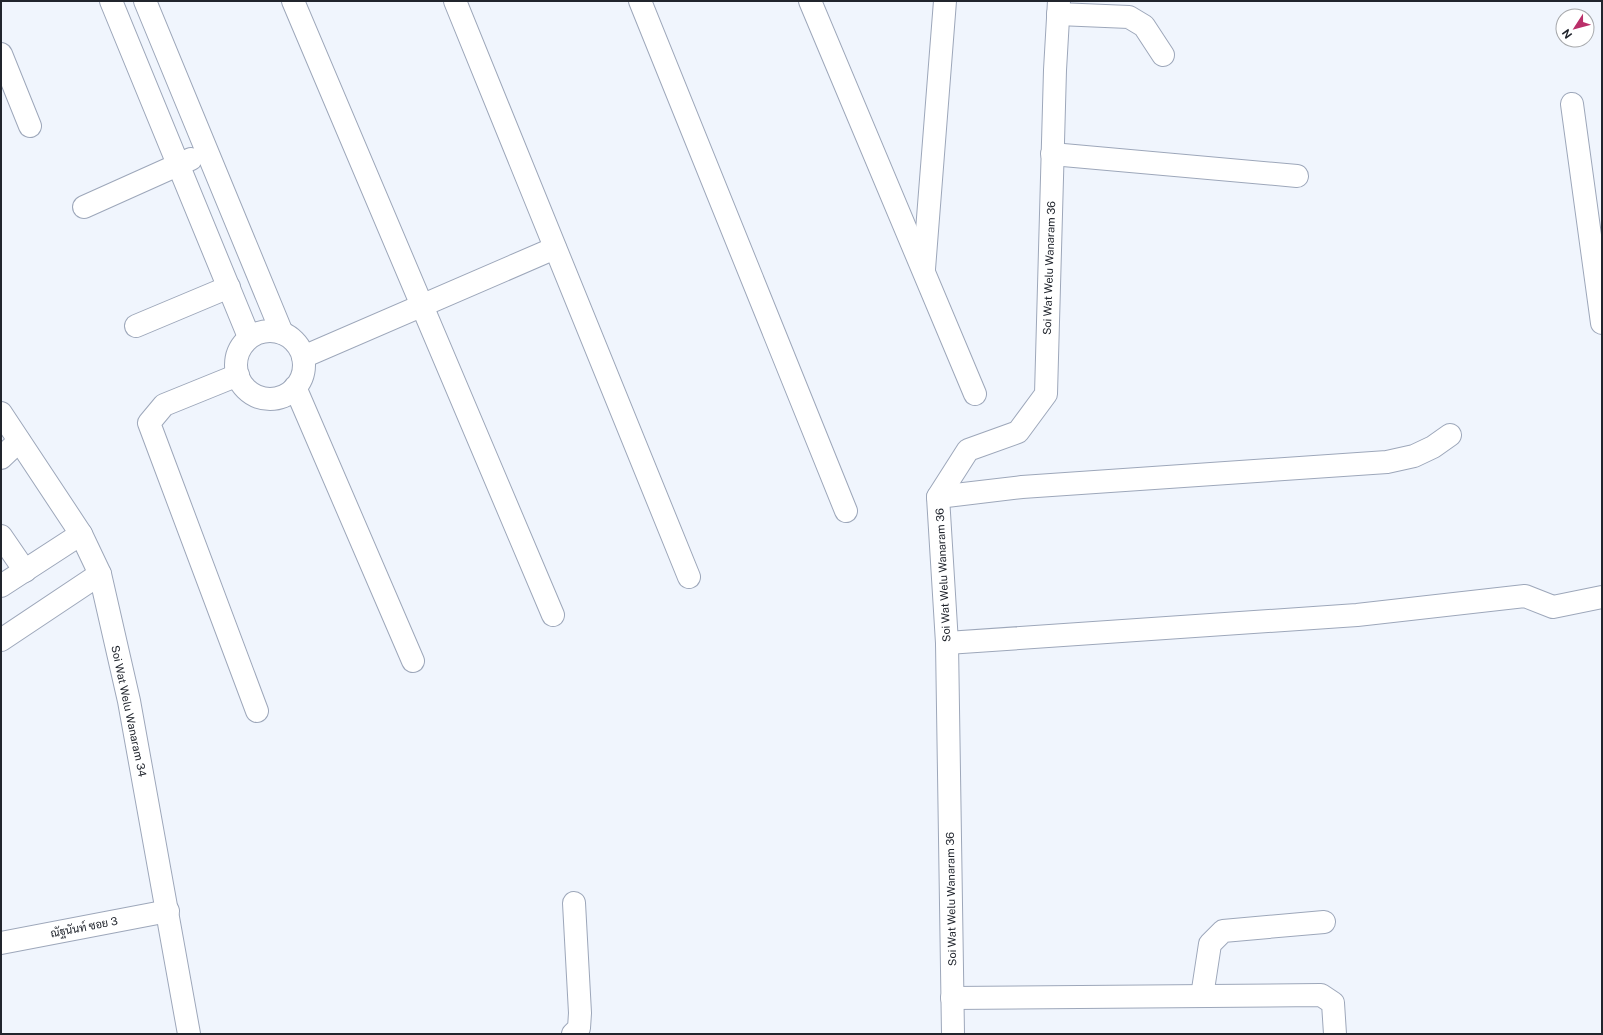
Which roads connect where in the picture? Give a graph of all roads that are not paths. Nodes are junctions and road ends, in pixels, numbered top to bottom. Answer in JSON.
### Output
{"nodes":[{"id":1,"x":111,"y":1,"type":"edge"},
{"id":2,"x":145,"y":1,"type":"edge"},
{"id":3,"x":293,"y":1,"type":"edge"},
{"id":4,"x":455,"y":1,"type":"edge"},
{"id":5,"x":640,"y":1,"type":"edge"},
{"id":6,"x":810,"y":1,"type":"edge"},
{"id":7,"x":946,"y":1,"type":"edge"},
{"id":8,"x":1059,"y":8,"type":"edge"},
{"id":9,"x":1133,"y":9,"type":"edge"},
{"id":10,"x":1,"y":54,"type":"edge"},
{"id":11,"x":1163,"y":55,"type":"dead end"},
{"id":12,"x":1572,"y":104,"type":"dead end"},
{"id":13,"x":30,"y":126,"type":"dead end"},
{"id":14,"x":207,"y":151,"type":"junction"},
{"id":15,"x":1052,"y":154,"type":"junction"},
{"id":16,"x":178,"y":164,"type":"junction"},
{"id":17,"x":1297,"y":176,"type":"dead end"},
{"id":18,"x":84,"y":207,"type":"dead end"},
{"id":19,"x":555,"y":248,"type":"junction"},
{"id":20,"x":924,"y":272,"type":"junction"},
{"id":21,"x":229,"y":287,"type":"junction"},
{"id":22,"x":422,"y":305,"type":"junction"},
{"id":23,"x":1602,"y":323,"type":"edge"},
{"id":24,"x":136,"y":326,"type":"dead end"},
{"id":25,"x":282,"y":333,"type":"junction"},
{"id":26,"x":249,"y":337,"type":"junction"},
{"id":27,"x":303,"y":357,"type":"junction"},
{"id":28,"x":238,"y":375,"type":"junction"},
{"id":29,"x":295,"y":387,"type":"junction"},
{"id":30,"x":975,"y":394,"type":"dead end"},
{"id":31,"x":1,"y":413,"type":"edge"},
{"id":32,"x":1450,"y":435,"type":"dead end"},
{"id":33,"x":19,"y":441,"type":"junction"},
{"id":34,"x":1,"y":458,"type":"edge"},
{"id":35,"x":938,"y":497,"type":"junction"},
{"id":36,"x":846,"y":511,"type":"dead end"},
{"id":37,"x":80,"y":534,"type":"junction"},
{"id":38,"x":1,"y":536,"type":"edge"},
{"id":39,"x":25,"y":571,"type":"junction"},
{"id":40,"x":100,"y":574,"type":"junction"},
{"id":41,"x":689,"y":577,"type":"dead end"},
{"id":42,"x":1,"y":586,"type":"edge"},
{"id":43,"x":1602,"y":597,"type":"edge"},
{"id":44,"x":553,"y":615,"type":"dead end"},
{"id":45,"x":1,"y":640,"type":"edge"},
{"id":46,"x":947,"y":644,"type":"junction"},
{"id":47,"x":413,"y":661,"type":"dead end"},
{"id":48,"x":257,"y":711,"type":"dead end"},
{"id":49,"x":574,"y":903,"type":"dead end"},
{"id":50,"x":168,"y":912,"type":"junction"},
{"id":51,"x":1324,"y":922,"type":"dead end"},
{"id":52,"x":1,"y":943,"type":"edge"},
{"id":53,"x":1202,"y":996,"type":"junction"},
{"id":54,"x":952,"y":998,"type":"junction"},
{"id":55,"x":189,"y":1034,"type":"edge"},
{"id":56,"x":573,"y":1034,"type":"edge"},
{"id":57,"x":953,"y":1034,"type":"edge"},
{"id":58,"x":1335,"y":1034,"type":"edge"}],
"edges":[{"from":1,"to":16,"type":"street"},
{"from":2,"to":14,"type":"street"},
{"from":3,"to":22,"type":"street"},
{"from":4,"to":19,"type":"street"},
{"from":5,"to":36,"type":"street"},
{"from":6,"to":20,"type":"street"},
{"from":7,"to":20,"type":"street"},
{"from":8,"to":9,"type":"street"},
{"from":8,"to":15,"type":"street","name":"Soi Wat Welu Wanaram 36"},
{"from":9,"to":11,"type":"street"},
{"from":10,"to":13,"type":"street"},
{"from":12,"to":23,"type":"street"},
{"from":14,"to":16,"type":"street"},
{"from":14,"to":25,"type":"street"},
{"from":15,"to":17,"type":"street"},
{"from":15,"to":35,"type":"street","name":"Soi Wat Welu Wanaram 36"},
{"from":16,"to":18,"type":"street"},
{"from":16,"to":21,"type":"street"},
{"from":19,"to":22,"type":"street"},
{"from":19,"to":41,"type":"street"},
{"from":20,"to":30,"type":"street"},
{"from":21,"to":24,"type":"street"},
{"from":21,"to":26,"type":"street"},
{"from":22,"to":27,"type":"street"},
{"from":22,"to":44,"type":"street"},
{"from":25,"to":26,"type":"street"},
{"from":25,"to":27,"type":"street"},
{"from":26,"to":28,"type":"street"},
{"from":27,"to":29,"type":"street"},
{"from":28,"to":29,"type":"street"},
{"from":28,"to":48,"type":"street"},
{"from":29,"to":47,"type":"street"},
{"from":31,"to":33,"type":"street","name":"Soi Wat Welu Wanaram 34"},
{"from":32,"to":35,"type":"street"},
{"from":33,"to":34,"type":"street"},
{"from":33,"to":37,"type":"street","name":"Soi Wat Welu Wanaram 34"},
{"from":35,"to":46,"type":"street","name":"Soi Wat Welu Wanaram 36"},
{"from":37,"to":39,"type":"street"},
{"from":37,"to":40,"type":"street","name":"Soi Wat Welu Wanaram 34"},
{"from":38,"to":39,"type":"street"},
{"from":39,"to":42,"type":"street"},
{"from":40,"to":45,"type":"street"},
{"from":40,"to":50,"type":"street","name":"Soi Wat Welu Wanaram 34"},
{"from":43,"to":46,"type":"street"},
{"from":46,"to":54,"type":"street","name":"Soi Wat Welu Wanaram 36"},
{"from":49,"to":56,"type":"street"},
{"from":50,"to":52,"type":"street","name":"ณัฐนันท์ ซอย 3"},
{"from":50,"to":55,"type":"street","name":"Soi Wat Welu Wanaram 34"},
{"from":51,"to":53,"type":"street"},
{"from":53,"to":54,"type":"street"},
{"from":53,"to":58,"type":"street"},
{"from":54,"to":57,"type":"street","name":"Soi Wat Welu Wanaram 36"}]}
